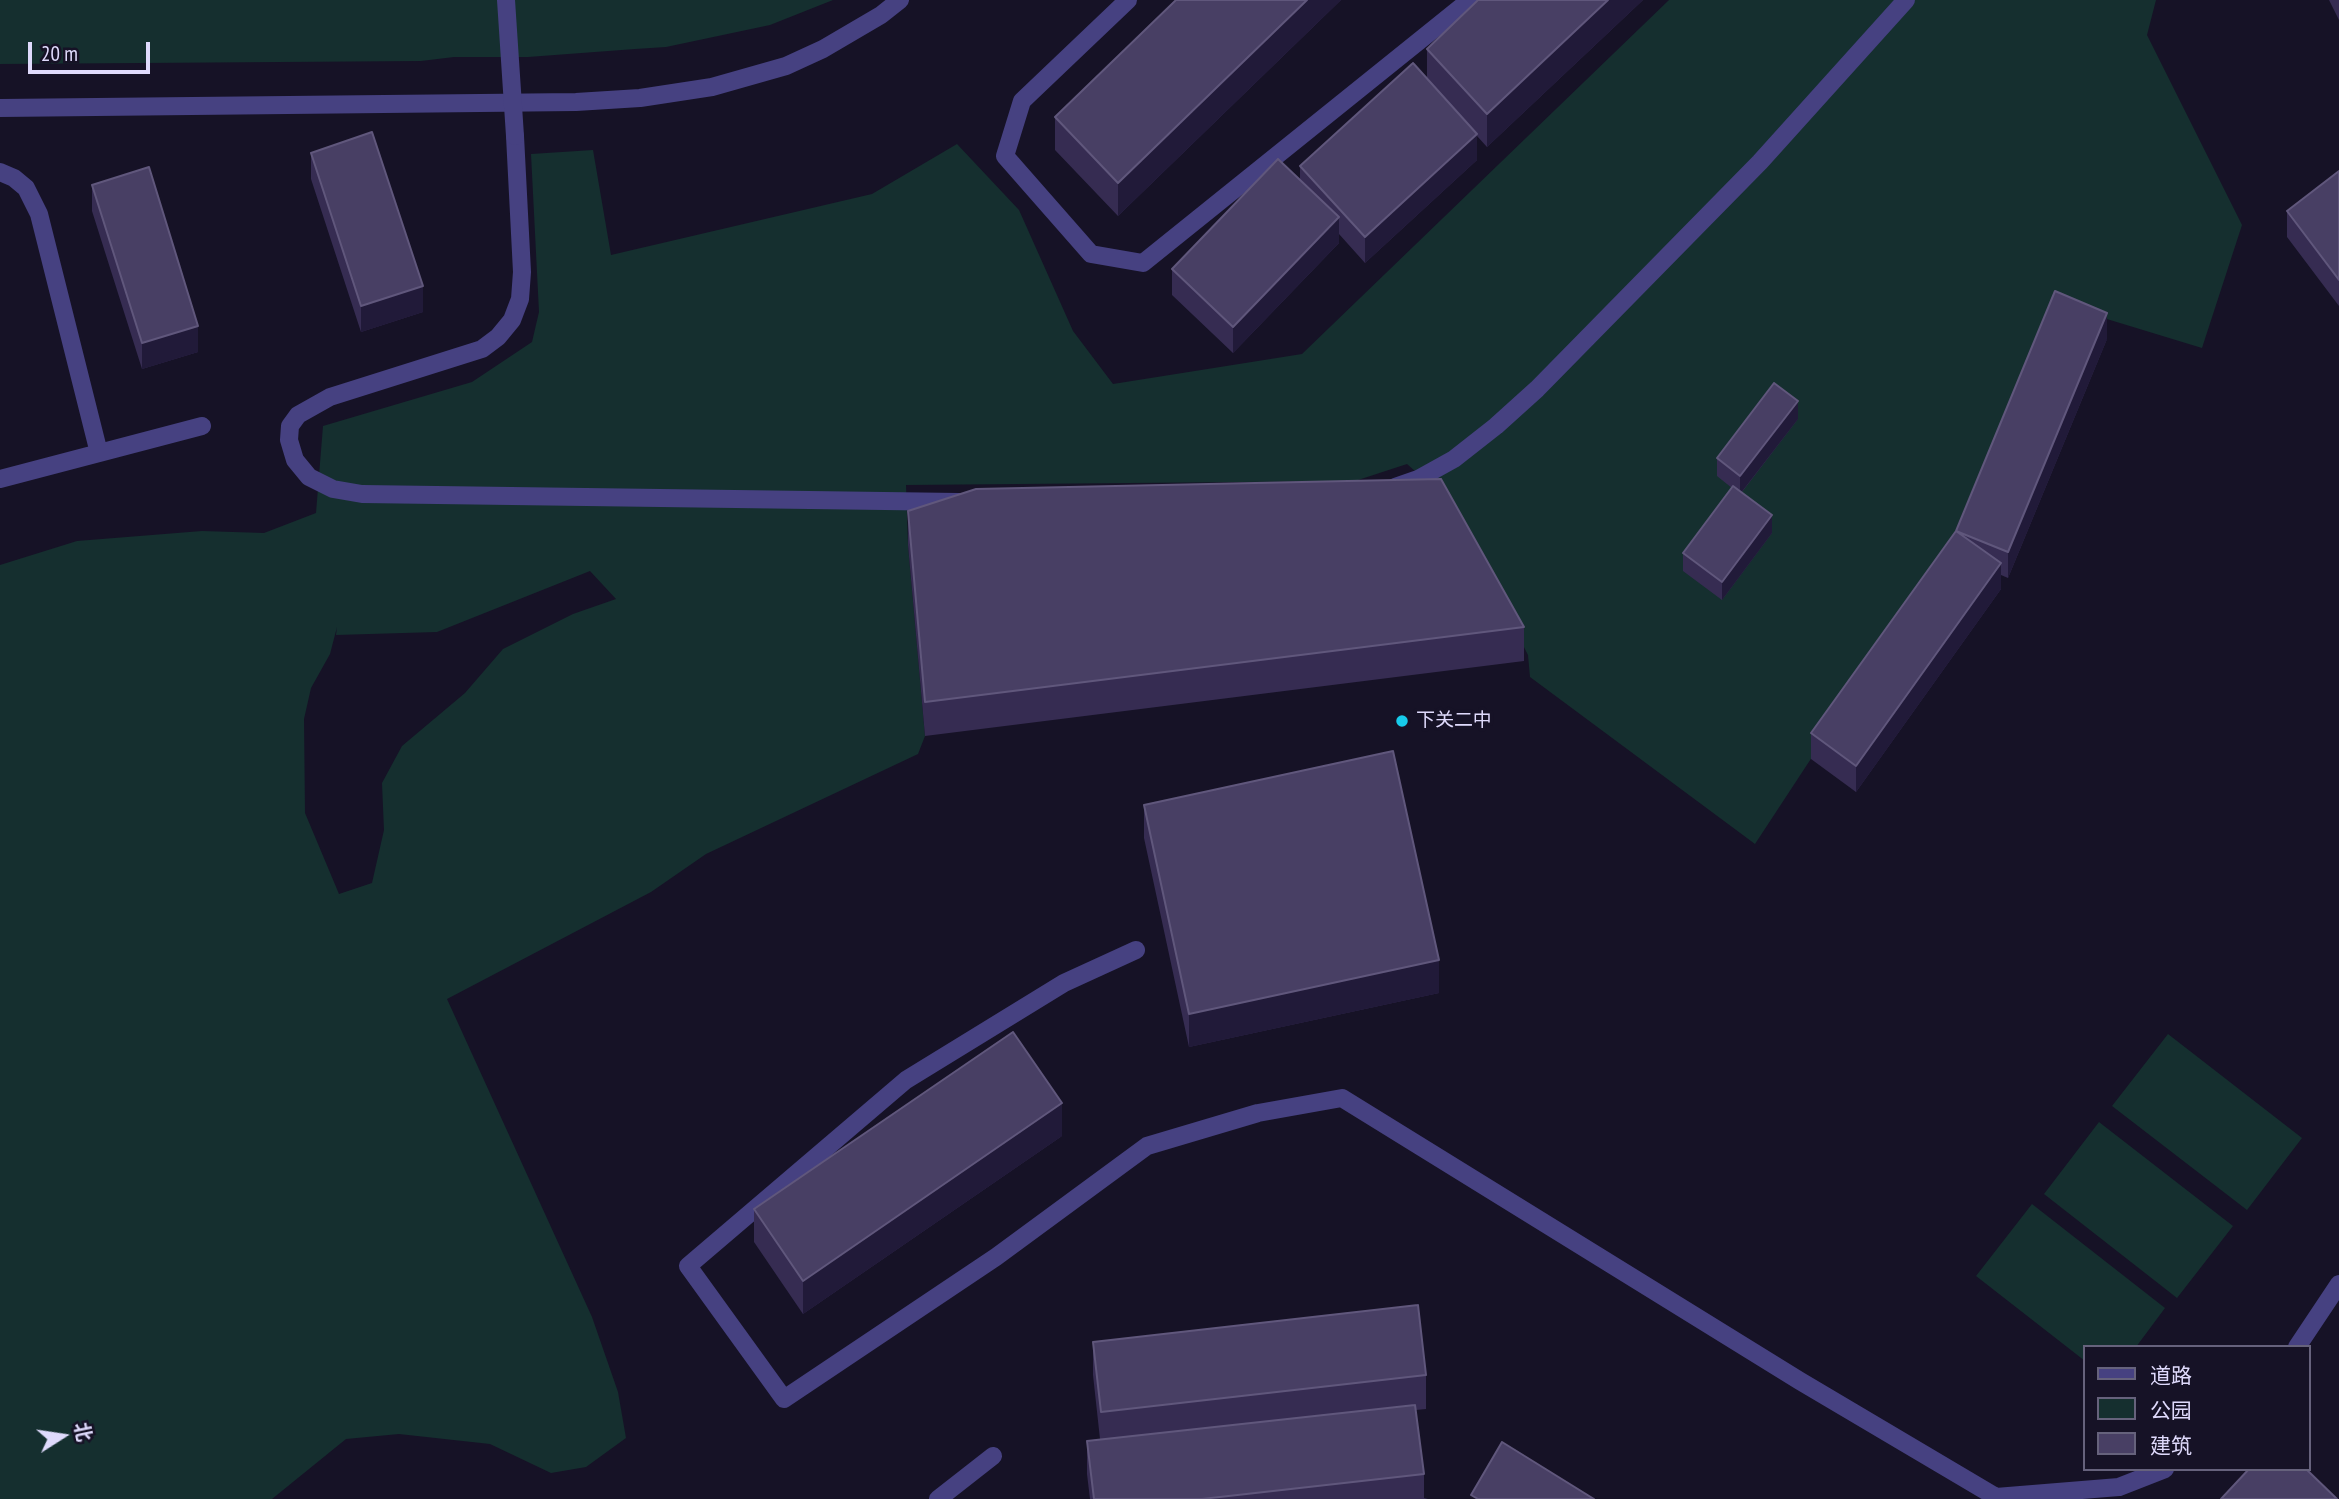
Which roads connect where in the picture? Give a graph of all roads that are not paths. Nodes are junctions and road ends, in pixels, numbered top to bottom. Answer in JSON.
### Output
{"nodes":[{"id":1,"x":506,"y":0,"type":"edge"},
{"id":2,"x":900,"y":0,"type":"edge"},
{"id":3,"x":1128,"y":0,"type":"edge"},
{"id":4,"x":1470,"y":0,"type":"edge"},
{"id":5,"x":1906,"y":0,"type":"edge"},
{"id":6,"x":0,"y":108,"type":"edge"},
{"id":7,"x":0,"y":172,"type":"edge"},
{"id":8,"x":202,"y":426,"type":"dead end"},
{"id":9,"x":99,"y":453,"type":"junction"},
{"id":10,"x":0,"y":479,"type":"edge"},
{"id":11,"x":1381,"y":491,"type":"edge"},
{"id":12,"x":975,"y":502,"type":"edge"},
{"id":13,"x":1136,"y":950,"type":"dead end"},
{"id":14,"x":2339,"y":1284,"type":"edge"},
{"id":15,"x":2298,"y":1345,"type":"edge"},
{"id":16,"x":993,"y":1456,"type":"dead end"},
{"id":17,"x":2160,"y":1471,"type":"edge"},
{"id":18,"x":938,"y":1499,"type":"edge"}],
"edges":[{"from":1,"to":12,"type":"street","bridge":true},
{"from":2,"to":6,"type":"street"},
{"from":3,"to":4,"type":"street"},
{"from":5,"to":11,"type":"street"},
{"from":7,"to":9,"type":"street"},
{"from":8,"to":9,"type":"street"},
{"from":9,"to":10,"type":"street"},
{"from":13,"to":17,"type":"street"},
{"from":14,"to":15,"type":"street"},
{"from":16,"to":18,"type":"street"}]}
